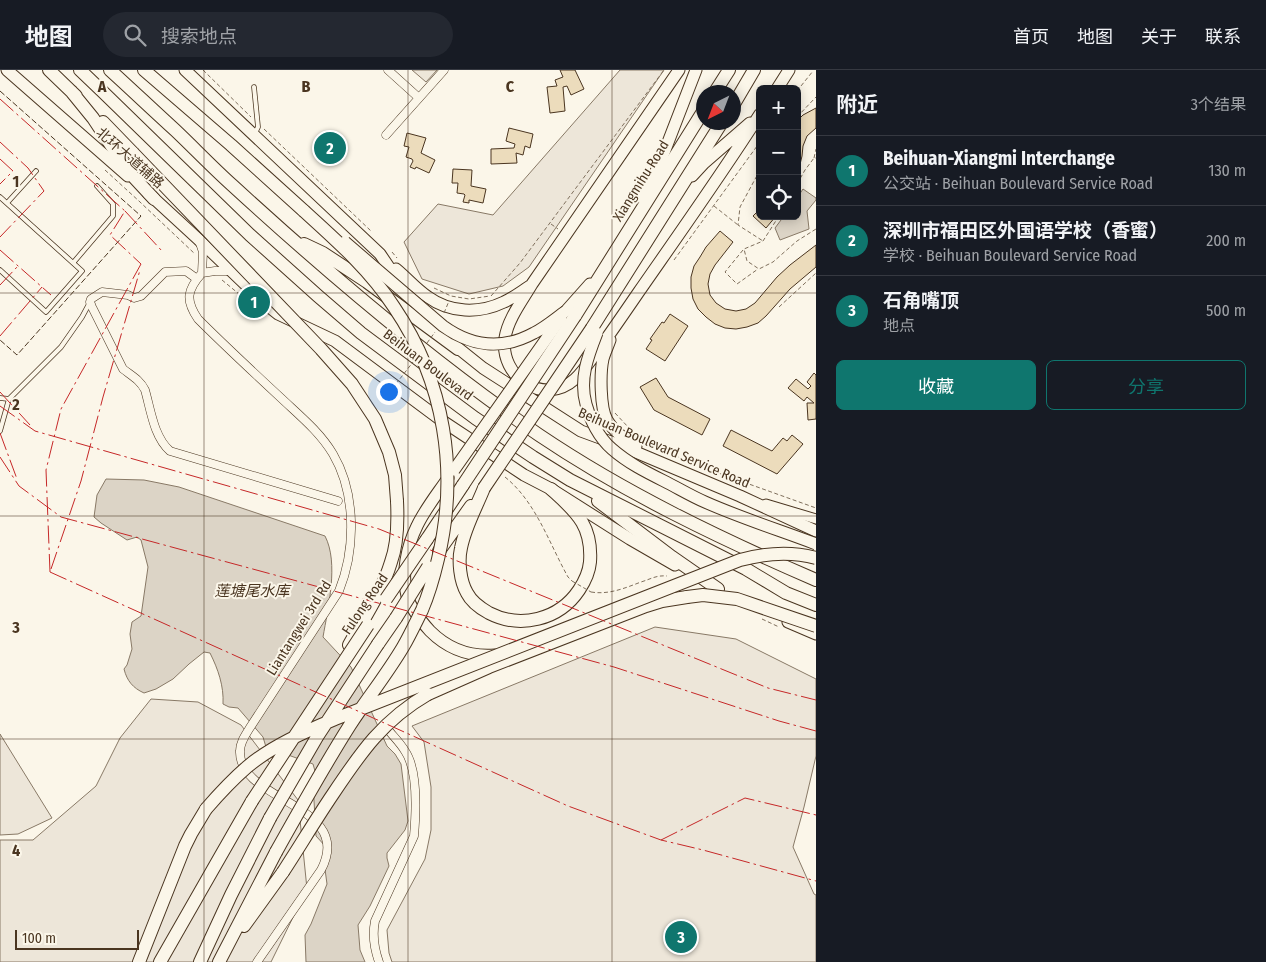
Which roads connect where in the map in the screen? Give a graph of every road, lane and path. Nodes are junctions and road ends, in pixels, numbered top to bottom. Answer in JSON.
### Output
{"nodes":[{"id":1,"x":7,"y":70,"type":"edge"},
{"id":2,"x":49,"y":70,"type":"edge"},
{"id":3,"x":80,"y":70,"type":"edge"},
{"id":4,"x":110,"y":70,"type":"edge"},
{"id":5,"x":144,"y":70,"type":"edge"},
{"id":6,"x":185,"y":70,"type":"edge"},
{"id":7,"x":203,"y":70,"type":"edge"},
{"id":8,"x":388,"y":70,"type":"edge"},
{"id":9,"x":444,"y":70,"type":"edge"},
{"id":10,"x":664,"y":70,"type":"edge"},
{"id":11,"x":679,"y":70,"type":"edge"},
{"id":12,"x":696,"y":70,"type":"edge"},
{"id":13,"x":729,"y":70,"type":"edge"},
{"id":14,"x":754,"y":70,"type":"edge"},
{"id":15,"x":789,"y":70,"type":"edge"},
{"id":16,"x":813,"y":71,"type":"dead end"},
{"id":17,"x":719,"y":85,"type":"edge"},
{"id":18,"x":780,"y":85,"type":"edge"},
{"id":19,"x":801,"y":86,"type":"edge"},
{"id":20,"x":254,"y":87,"type":"dead end"},
{"id":21,"x":71,"y":91,"type":"junction"},
{"id":22,"x":741,"y":92,"type":"edge"},
{"id":23,"x":816,"y":97,"type":"edge"},
{"id":24,"x":419,"y":98,"type":"junction"},
{"id":25,"x":801,"y":113,"type":"edge"},
{"id":26,"x":253,"y":118,"type":"dead end"},
{"id":27,"x":756,"y":118,"type":"edge"},
{"id":28,"x":756,"y":120,"type":"edge"},
{"id":29,"x":696,"y":123,"type":"edge"},
{"id":30,"x":717,"y":130,"type":"edge"},
{"id":31,"x":254,"y":134,"type":"junction"},
{"id":32,"x":386,"y":135,"type":"dead end"},
{"id":33,"x":756,"y":148,"type":"edge"},
{"id":34,"x":816,"y":149,"type":"edge"},
{"id":35,"x":815,"y":158,"type":"edge"},
{"id":36,"x":101,"y":166,"type":"dead end"},
{"id":37,"x":36,"y":171,"type":"dead end"},
{"id":38,"x":757,"y":175,"type":"edge"},
{"id":39,"x":801,"y":177,"type":"edge"},
{"id":40,"x":97,"y":186,"type":"dead end"},
{"id":41,"x":679,"y":190,"type":"junction"},
{"id":42,"x":0,"y":197,"type":"edge"},
{"id":43,"x":154,"y":199,"type":"junction"},
{"id":44,"x":7,"y":203,"type":"junction"},
{"id":45,"x":714,"y":206,"type":"junction"},
{"id":46,"x":304,"y":211,"type":"junction"},
{"id":47,"x":776,"y":220,"type":"edge"},
{"id":48,"x":550,"y":224,"type":"junction"},
{"id":49,"x":738,"y":225,"type":"junction"},
{"id":50,"x":816,"y":228,"type":"edge"},
{"id":51,"x":561,"y":231,"type":"dead end"},
{"id":52,"x":627,"y":232,"type":"junction"},
{"id":53,"x":291,"y":238,"type":"junction"},
{"id":54,"x":198,"y":239,"type":"junction"},
{"id":55,"x":763,"y":241,"type":"junction"},
{"id":56,"x":744,"y":249,"type":"junction"},
{"id":57,"x":380,"y":254,"type":"junction"},
{"id":58,"x":196,"y":256,"type":"dead end"},
{"id":59,"x":673,"y":261,"type":"dead end"},
{"id":60,"x":73,"y":263,"type":"junction"},
{"id":61,"x":605,"y":268,"type":"joint"},
{"id":62,"x":759,"y":269,"type":"junction"},
{"id":63,"x":0,"y":270,"type":"edge"},
{"id":64,"x":816,"y":273,"type":"edge"},
{"id":65,"x":226,"y":275,"type":"junction"},
{"id":66,"x":200,"y":276,"type":"junction"},
{"id":67,"x":532,"y":284,"type":"junction"},
{"id":68,"x":429,"y":286,"type":"dead end"},
{"id":69,"x":90,"y":302,"type":"junction"},
{"id":70,"x":255,"y":307,"type":"dead end"},
{"id":71,"x":779,"y":307,"type":"dead end"},
{"id":72,"x":570,"y":314,"type":"junction"},
{"id":73,"x":614,"y":328,"type":"junction"},
{"id":74,"x":594,"y":331,"type":"junction"},
{"id":75,"x":458,"y":350,"type":"junction"},
{"id":76,"x":0,"y":398,"type":"edge"},
{"id":77,"x":9,"y":399,"type":"junction"},
{"id":78,"x":614,"y":412,"type":"dead end"},
{"id":79,"x":629,"y":428,"type":"dead end"},
{"id":80,"x":0,"y":431,"type":"edge"},
{"id":81,"x":642,"y":438,"type":"dead end"},
{"id":82,"x":686,"y":461,"type":"dead end"},
{"id":83,"x":672,"y":467,"type":"junction"},
{"id":84,"x":707,"y":469,"type":"dead end"},
{"id":85,"x":499,"y":473,"type":"dead end"},
{"id":86,"x":570,"y":480,"type":"junction"},
{"id":87,"x":484,"y":488,"type":"junction"},
{"id":88,"x":551,"y":489,"type":"junction"},
{"id":89,"x":740,"y":496,"type":"junction"},
{"id":90,"x":338,"y":501,"type":"dead end"},
{"id":91,"x":816,"y":508,"type":"edge"},
{"id":92,"x":816,"y":519,"type":"edge"},
{"id":93,"x":816,"y":531,"type":"edge"},
{"id":94,"x":816,"y":544,"type":"edge"},
{"id":95,"x":816,"y":558,"type":"edge"},
{"id":96,"x":816,"y":580,"type":"edge"},
{"id":97,"x":641,"y":582,"type":"dead end"},
{"id":98,"x":718,"y":589,"type":"junction"},
{"id":99,"x":816,"y":605,"type":"edge"},
{"id":100,"x":366,"y":623,"type":"junction"},
{"id":101,"x":816,"y":626,"type":"edge"},
{"id":102,"x":816,"y":634,"type":"edge"},
{"id":103,"x":524,"y":653,"type":"junction"},
{"id":104,"x":390,"y":732,"type":"dead end"},
{"id":105,"x":220,"y":959,"type":"edge"},
{"id":106,"x":139,"y":962,"type":"edge"},
{"id":107,"x":160,"y":962,"type":"edge"},
{"id":108,"x":200,"y":962,"type":"edge"},
{"id":109,"x":257,"y":962,"type":"edge"},
{"id":110,"x":379,"y":962,"type":"edge"}],
"edges":[{"from":1,"to":43,"type":"main road","name":"北环大道辅路"},
{"from":2,"to":21,"type":"highway"},
{"from":3,"to":86,"type":"highway","name":"Beihuan Boulevard"},
{"from":4,"to":53,"type":"highway","name":"Beihuan Boulevard"},
{"from":5,"to":46,"type":"highway"},
{"from":6,"to":31,"type":"main road","name":"Beihuan Boulevard Service Road"},
{"from":7,"to":26,"type":"path"},
{"from":8,"to":24,"type":"street"},
{"from":9,"to":24,"type":"street"},
{"from":10,"to":48,"type":"path"},
{"from":11,"to":67,"type":"main road"},
{"from":12,"to":52,"type":"main road"},
{"from":13,"to":17,"type":"highway"},
{"from":14,"to":22,"type":"highway"},
{"from":15,"to":18,"type":"main road"},
{"from":16,"to":19,"type":"path"},
{"from":20,"to":31,"type":"lane"},
{"from":21,"to":43,"type":"highway"},
{"from":21,"to":100,"type":"highway","bridge":true},
{"from":23,"to":25,"type":"path"},
{"from":24,"to":32,"type":"street"},
{"from":27,"to":41,"type":"main road"},
{"from":28,"to":73,"type":"main road"},
{"from":29,"to":52,"type":"highway","name":"Xiangmihu Road"},
{"from":30,"to":41,"type":"highway"},
{"from":31,"to":57,"type":"main road","name":"Beihuan Boulevard Service Road"},
{"from":33,"to":45,"type":"path"},
{"from":34,"to":35,"type":"path"},
{"from":35,"to":39,"type":"path"},
{"from":36,"to":58,"type":"path"},
{"from":37,"to":44,"type":"lane"},
{"from":38,"to":49,"type":"path"},
{"from":40,"to":60,"type":"lane"},
{"from":41,"to":74,"type":"highway"},
{"from":42,"to":44,"type":"lane"},
{"from":43,"to":54,"type":"main road","name":"北环大道辅路"},
{"from":44,"to":60,"type":"lane"},
{"from":45,"to":49,"type":"path"},
{"from":45,"to":59,"type":"path"},
{"from":46,"to":72,"type":"main road","bridge":true},
{"from":46,"to":105,"type":"highway","bridge":true},
{"from":47,"to":55,"type":"path"},
{"from":48,"to":51,"type":"path"},
{"from":48,"to":68,"type":"path"},
{"from":49,"to":55,"type":"path"},
{"from":50,"to":62,"type":"path"},
{"from":52,"to":61,"type":"highway","name":"Xiangmihu Road"},
{"from":53,"to":75,"type":"highway"},
{"from":53,"to":96,"type":"highway","name":"Beihuan Boulevard"},
{"from":54,"to":65,"type":"main road","name":"北环大道辅路"},
{"from":54,"to":66,"type":"street","name":"Liantangwei 3rd Rd"},
{"from":55,"to":56,"type":"path"},
{"from":56,"to":62,"type":"path"},
{"from":56,"to":62,"type":"path"},
{"from":57,"to":67,"type":"main road"},
{"from":57,"to":75,"type":"main road","name":"Beihuan Boulevard Service Road"},
{"from":60,"to":63,"type":"lane"},
{"from":61,"to":72,"type":"highway","name":"Fulong Road"},
{"from":64,"to":71,"type":"path"},
{"from":65,"to":66,"type":"street"},
{"from":65,"to":70,"type":"path"},
{"from":65,"to":88,"type":"main road"},
{"from":66,"to":69,"type":"street"},
{"from":66,"to":109,"type":"street","name":"Liantangwei 3rd Rd","bridge":true},
{"from":67,"to":73,"type":"main road"},
{"from":69,"to":77,"type":"lane"},
{"from":69,"to":90,"type":"street"},
{"from":72,"to":100,"type":"highway","name":"Fulong Road","bridge":true},
{"from":72,"to":103,"type":"main road","bridge":true},
{"from":73,"to":83,"type":"main road"},
{"from":74,"to":87,"type":"highway","bridge":true},
{"from":74,"to":94,"type":"main road","bridge":true},
{"from":75,"to":83,"type":"main road","name":"Beihuan Boulevard Service Road"},
{"from":76,"to":77,"type":"lane"},
{"from":77,"to":80,"type":"lane"},
{"from":78,"to":79,"type":"path"},
{"from":81,"to":82,"type":"path"},
{"from":83,"to":89,"type":"main road","name":"Beihuan Boulevard Service Road"},
{"from":84,"to":91,"type":"path"},
{"from":85,"to":97,"type":"path","bridge":true},
{"from":86,"to":98,"type":"highway"},
{"from":86,"to":99,"type":"highway","name":"Beihuan Boulevard"},
{"from":87,"to":88,"type":"highway"},
{"from":87,"to":108,"type":"highway","bridge":true},
{"from":88,"to":98,"type":"main road"},
{"from":89,"to":92,"type":"street"},
{"from":89,"to":93,"type":"main road","name":"Beihuan Boulevard Service Road"},
{"from":95,"to":106,"type":"highway","bridge":true},
{"from":98,"to":102,"type":"main road"},
{"from":100,"to":107,"type":"highway","name":"Fulong Road","bridge":true},
{"from":101,"to":103,"type":"highway","bridge":true},
{"from":103,"to":105,"type":"highway","bridge":true},
{"from":104,"to":110,"type":"street"}]}
